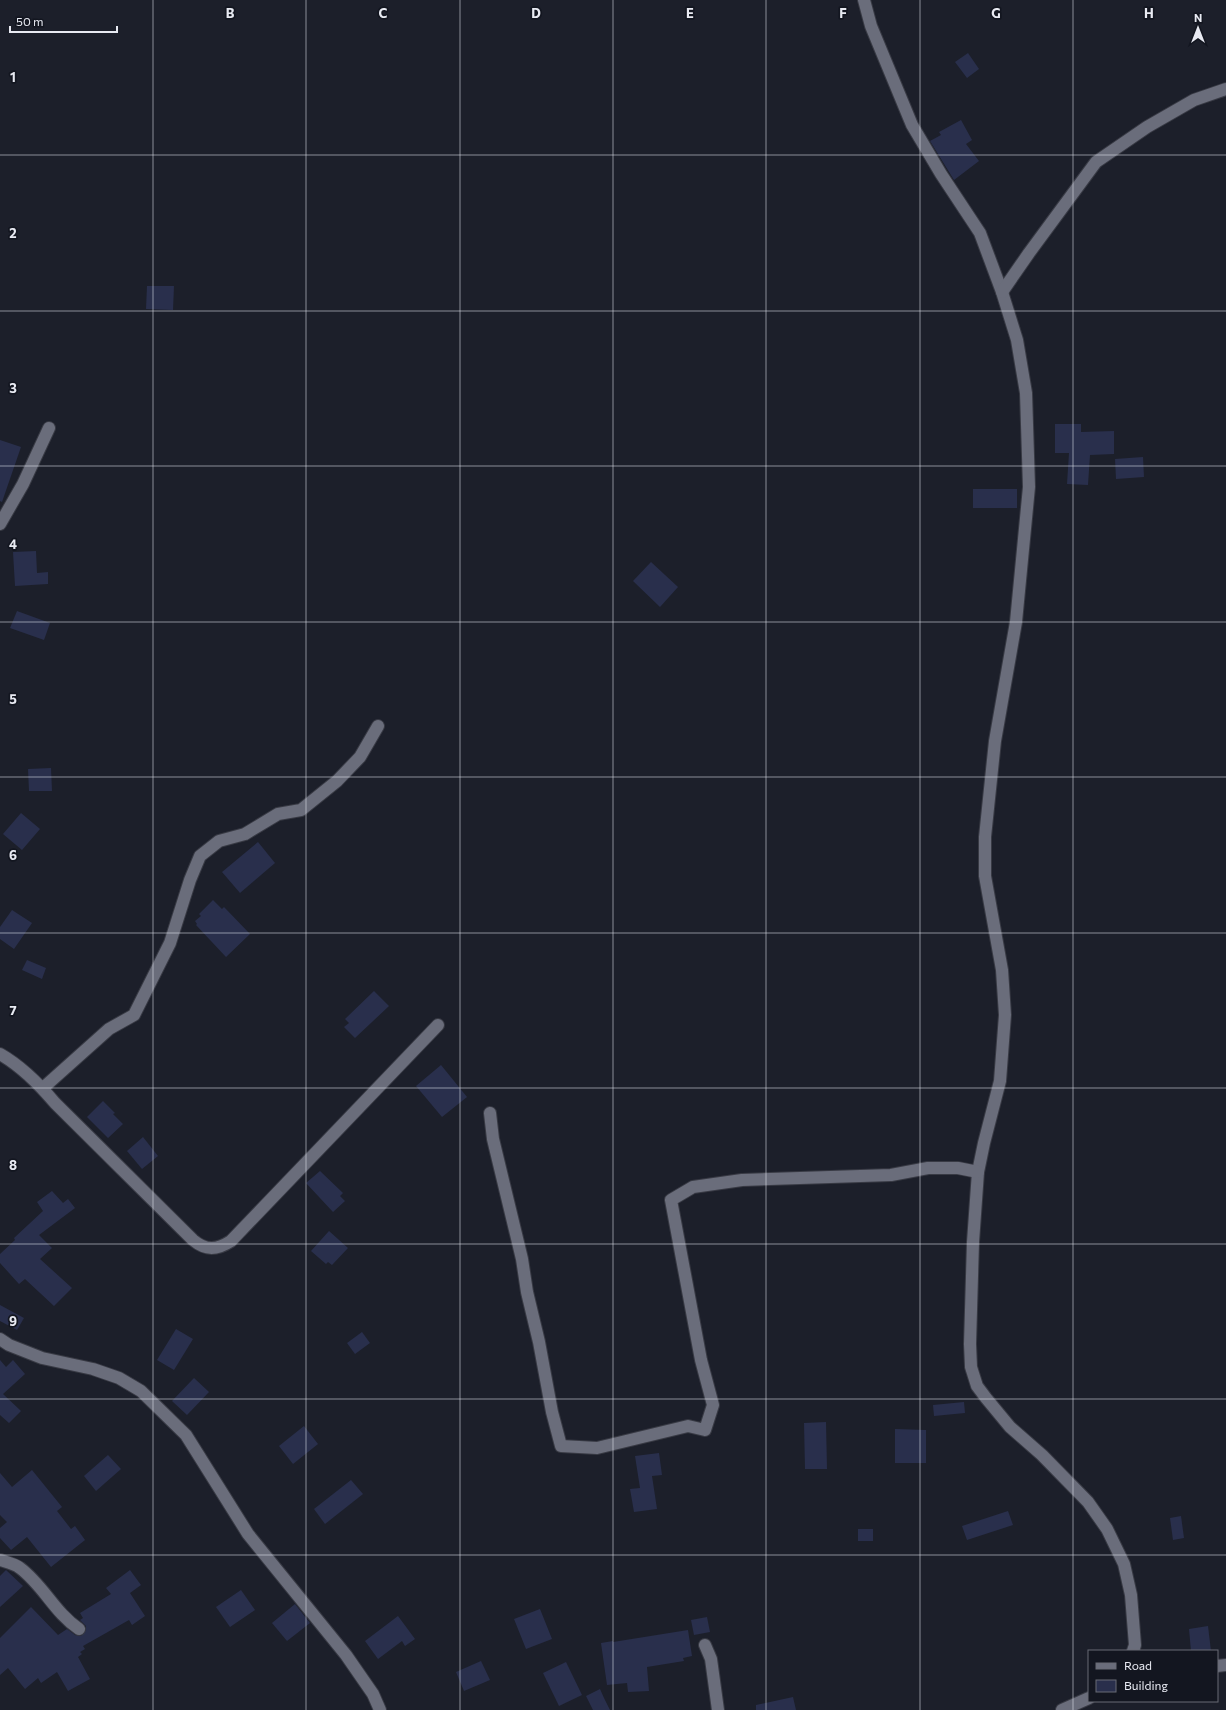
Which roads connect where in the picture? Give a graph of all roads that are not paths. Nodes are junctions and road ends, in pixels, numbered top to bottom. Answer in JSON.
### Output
{"nodes":[{"id":1,"x":864,"y":0,"type":"edge"},
{"id":2,"x":1226,"y":89,"type":"edge"},
{"id":3,"x":1002,"y":292,"type":"junction"},
{"id":4,"x":49,"y":428,"type":"dead end"},
{"id":5,"x":0,"y":524,"type":"edge"},
{"id":6,"x":378,"y":726,"type":"dead end"},
{"id":7,"x":438,"y":1025,"type":"dead end"},
{"id":8,"x":0,"y":1054,"type":"edge"},
{"id":9,"x":43,"y":1088,"type":"junction"},
{"id":10,"x":490,"y":1113,"type":"dead end"},
{"id":11,"x":978,"y":1172,"type":"junction"},
{"id":12,"x":0,"y":1340,"type":"edge"},
{"id":13,"x":0,"y":1560,"type":"edge"},
{"id":14,"x":79,"y":1629,"type":"dead end"},
{"id":15,"x":705,"y":1645,"type":"dead end"},
{"id":16,"x":1133,"y":1650,"type":"edge"},
{"id":17,"x":1088,"y":1698,"type":"edge"},
{"id":18,"x":380,"y":1710,"type":"edge"},
{"id":19,"x":718,"y":1710,"type":"edge"},
{"id":20,"x":1062,"y":1710,"type":"edge"}],
"edges":[{"from":1,"to":3,"type":"street"},
{"from":2,"to":3,"type":"street"},
{"from":3,"to":11,"type":"street"},
{"from":4,"to":5,"type":"street"},
{"from":6,"to":9,"type":"street"},
{"from":7,"to":9,"type":"street"},
{"from":8,"to":9,"type":"street"},
{"from":10,"to":11,"type":"street"},
{"from":11,"to":16,"type":"street"},
{"from":12,"to":18,"type":"street"},
{"from":13,"to":14,"type":"street"},
{"from":15,"to":19,"type":"street"},
{"from":17,"to":20,"type":"street"}]}
